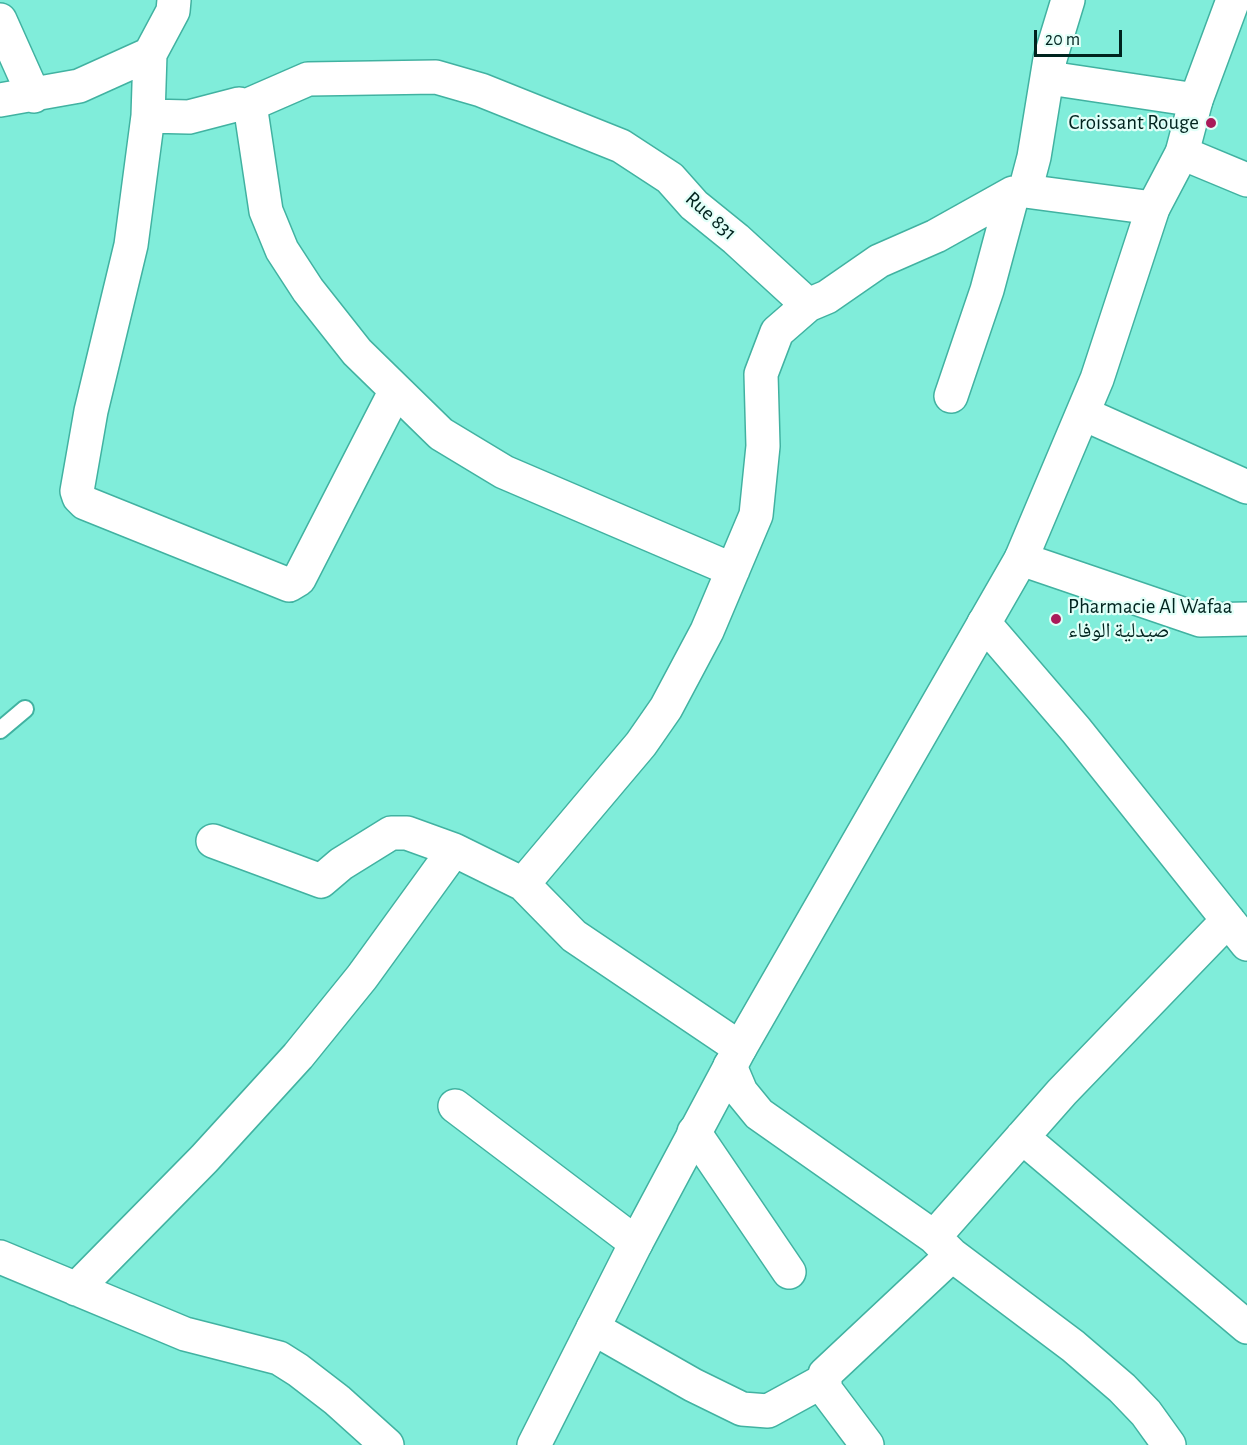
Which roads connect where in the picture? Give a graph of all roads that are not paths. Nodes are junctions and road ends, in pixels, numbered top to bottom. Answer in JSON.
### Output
{"nodes":[{"id":1,"x":174,"y":0,"type":"edge"},
{"id":2,"x":1068,"y":0,"type":"edge"},
{"id":3,"x":1233,"y":0,"type":"edge"},
{"id":4,"x":0,"y":20,"type":"edge"},
{"id":5,"x":150,"y":54,"type":"junction"},
{"id":6,"x":1049,"y":78,"type":"junction"},
{"id":7,"x":34,"y":96,"type":"junction"},
{"id":8,"x":0,"y":100,"type":"edge"},
{"id":9,"x":1196,"y":100,"type":"junction"},
{"id":10,"x":246,"y":106,"type":"junction"},
{"id":11,"x":148,"y":116,"type":"junction"},
{"id":12,"x":1182,"y":153,"type":"junction"},
{"id":13,"x":1247,"y":180,"type":"edge"},
{"id":14,"x":1019,"y":192,"type":"junction"},
{"id":15,"x":1153,"y":208,"type":"junction"},
{"id":16,"x":808,"y":305,"type":"junction"},
{"id":17,"x":395,"y":392,"type":"junction"},
{"id":18,"x":951,"y":396,"type":"dead end"},
{"id":19,"x":1083,"y":414,"type":"junction"},
{"id":20,"x":1247,"y":487,"type":"edge"},
{"id":21,"x":1021,"y":559,"type":"junction"},
{"id":22,"x":733,"y":570,"type":"junction"},
{"id":23,"x":1247,"y":619,"type":"edge"},
{"id":24,"x":984,"y":623,"type":"junction"},
{"id":25,"x":25,"y":709,"type":"dead end"},
{"id":26,"x":0,"y":730,"type":"edge"},
{"id":27,"x":213,"y":841,"type":"dead end"},
{"id":28,"x":454,"y":850,"type":"junction"},
{"id":29,"x":523,"y":884,"type":"junction"},
{"id":30,"x":1238,"y":932,"type":"edge"},
{"id":31,"x":735,"y":1057,"type":"junction"},
{"id":32,"x":455,"y":1106,"type":"dead end"},
{"id":33,"x":694,"y":1132,"type":"junction"},
{"id":34,"x":1022,"y":1137,"type":"junction"},
{"id":35,"x":636,"y":1243,"type":"junction"},
{"id":36,"x":943,"y":1246,"type":"junction"},
{"id":37,"x":0,"y":1257,"type":"edge"},
{"id":38,"x":789,"y":1272,"type":"dead end"},
{"id":39,"x":76,"y":1289,"type":"junction"},
{"id":40,"x":1247,"y":1327,"type":"edge"},
{"id":41,"x":593,"y":1328,"type":"junction"},
{"id":42,"x":823,"y":1381,"type":"junction"},
{"id":43,"x":387,"y":1445,"type":"edge"},
{"id":44,"x":534,"y":1445,"type":"edge"},
{"id":45,"x":867,"y":1445,"type":"edge"},
{"id":46,"x":1169,"y":1445,"type":"edge"}],
"edges":[{"from":1,"to":5,"type":"street"},
{"from":2,"to":6,"type":"street"},
{"from":3,"to":9,"type":"street"},
{"from":4,"to":7,"type":"street"},
{"from":5,"to":7,"type":"street"},
{"from":5,"to":11,"type":"street"},
{"from":6,"to":9,"type":"street"},
{"from":6,"to":14,"type":"street"},
{"from":7,"to":8,"type":"street"},
{"from":9,"to":12,"type":"street"},
{"from":10,"to":11,"type":"street","name":"Rue 831"},
{"from":10,"to":16,"type":"street","name":"Rue 831"},
{"from":10,"to":17,"type":"street"},
{"from":11,"to":17,"type":"street"},
{"from":12,"to":13,"type":"street"},
{"from":12,"to":15,"type":"street"},
{"from":14,"to":15,"type":"street"},
{"from":14,"to":16,"type":"street"},
{"from":14,"to":18,"type":"street"},
{"from":15,"to":19,"type":"street"},
{"from":16,"to":22,"type":"street"},
{"from":17,"to":22,"type":"street"},
{"from":19,"to":20,"type":"street"},
{"from":19,"to":21,"type":"street"},
{"from":21,"to":23,"type":"street"},
{"from":21,"to":24,"type":"street"},
{"from":22,"to":29,"type":"street"},
{"from":24,"to":30,"type":"street"},
{"from":24,"to":31,"type":"street"},
{"from":25,"to":26,"type":"lane"},
{"from":27,"to":28,"type":"street"},
{"from":28,"to":29,"type":"street"},
{"from":28,"to":39,"type":"street"},
{"from":29,"to":31,"type":"street"},
{"from":30,"to":34,"type":"street"},
{"from":31,"to":33,"type":"street"},
{"from":31,"to":36,"type":"street"},
{"from":32,"to":35,"type":"street"},
{"from":33,"to":35,"type":"street"},
{"from":33,"to":38,"type":"street"},
{"from":34,"to":36,"type":"street"},
{"from":34,"to":40,"type":"street"},
{"from":35,"to":41,"type":"street"},
{"from":36,"to":42,"type":"street"},
{"from":36,"to":46,"type":"street"},
{"from":37,"to":39,"type":"street"},
{"from":39,"to":43,"type":"street"},
{"from":41,"to":42,"type":"street"},
{"from":41,"to":44,"type":"street"},
{"from":42,"to":45,"type":"street"}]}
